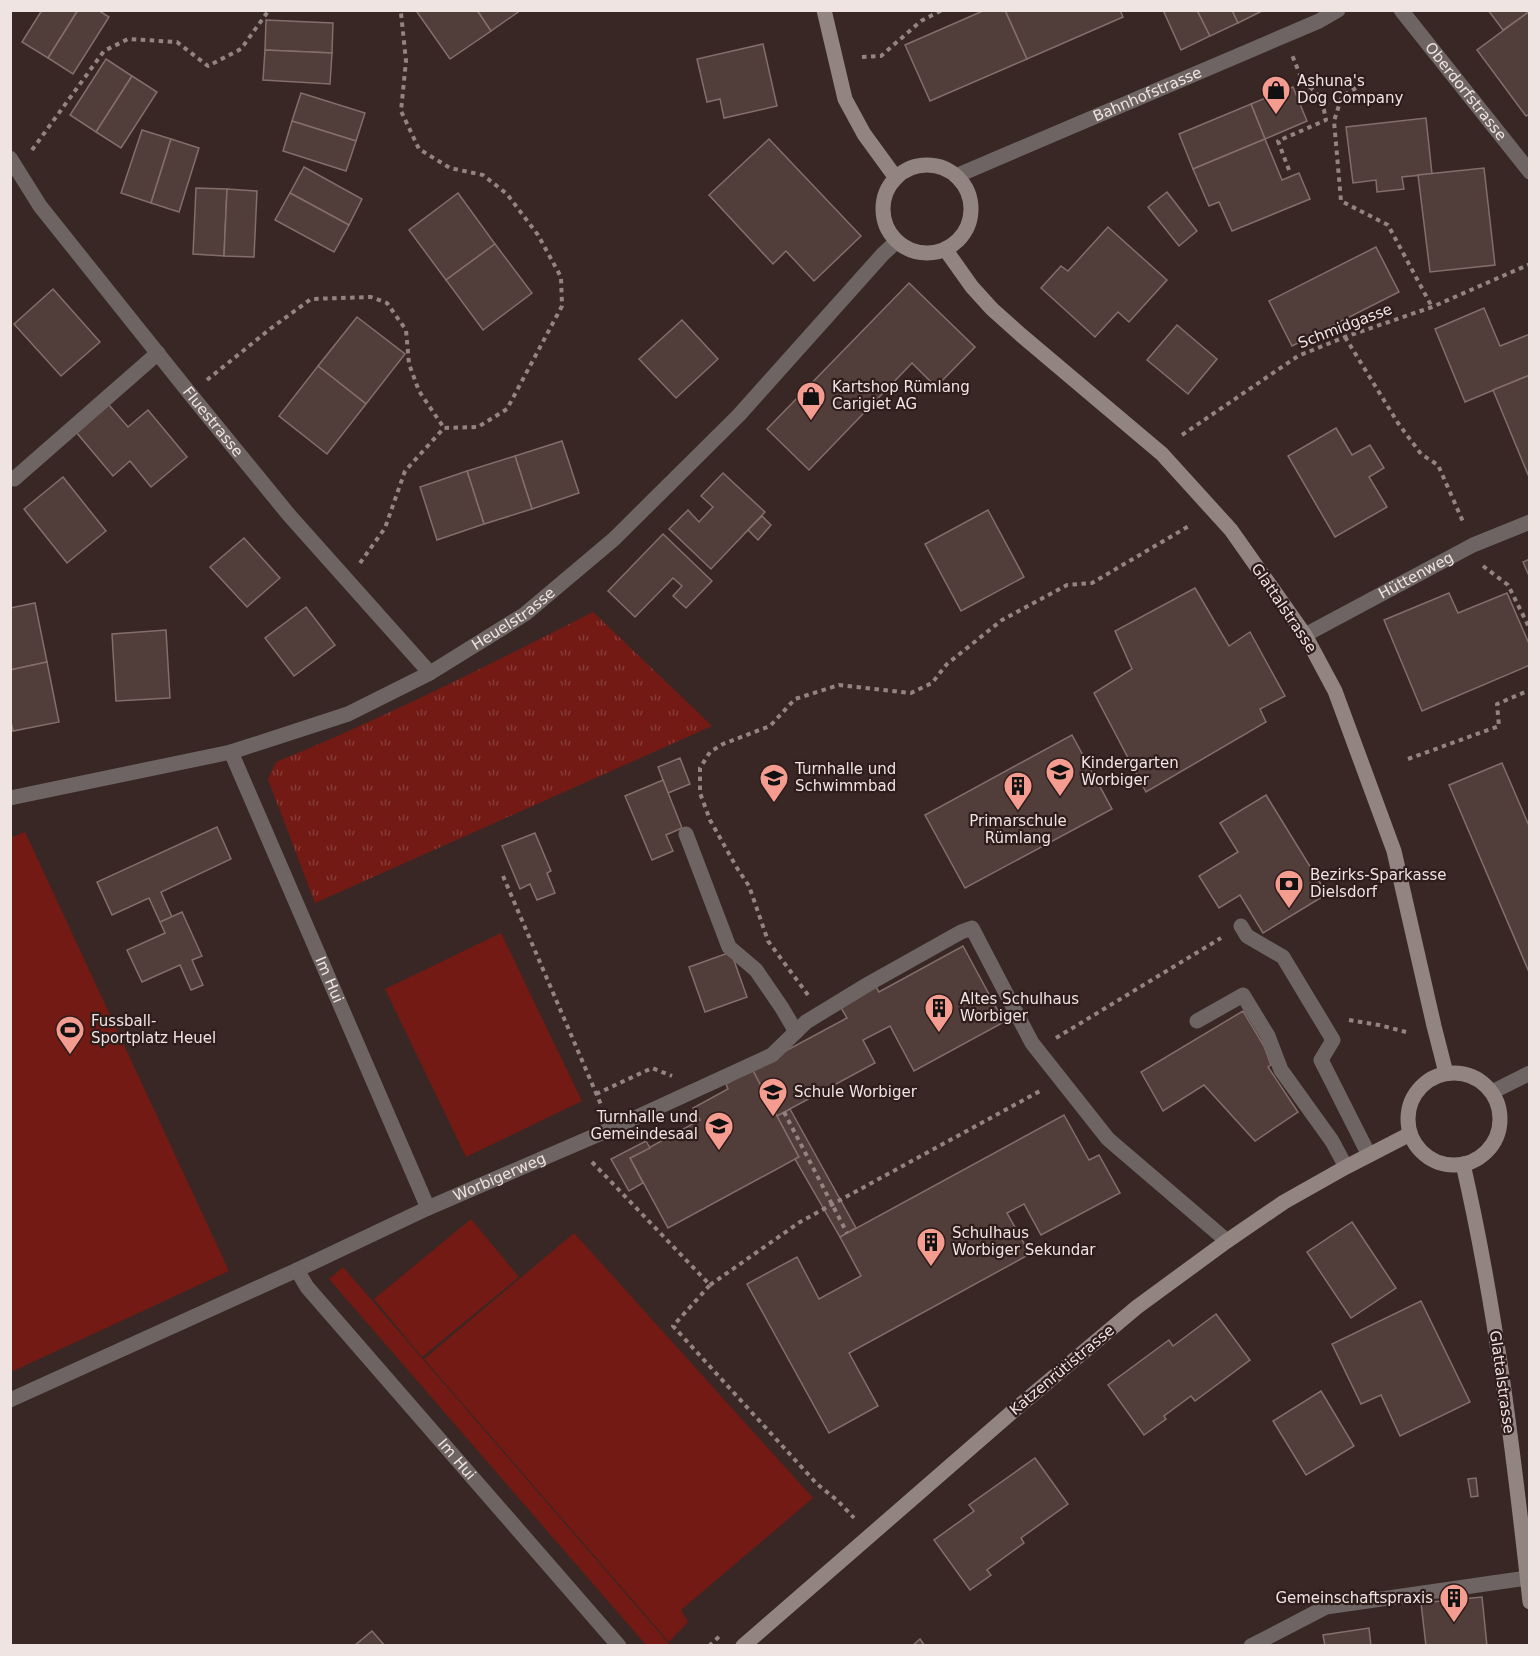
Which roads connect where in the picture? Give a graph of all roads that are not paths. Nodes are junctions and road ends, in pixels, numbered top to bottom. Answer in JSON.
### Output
{"nodes":[{"id":1,"x":824,"y":10,"type":"edge"},
{"id":2,"x":1338,"y":10,"type":"edge"},
{"id":3,"x":1401,"y":10,"type":"edge"},
{"id":4,"x":12,"y":165,"type":"edge"},
{"id":5,"x":1530,"y":172,"type":"edge"},
{"id":6,"x":956,"y":176,"type":"junction"},
{"id":7,"x":896,"y":178,"type":"junction"},
{"id":8,"x":897,"y":241,"type":"junction"},
{"id":9,"x":945,"y":249,"type":"junction"},
{"id":10,"x":158,"y":353,"type":"junction"},
{"id":11,"x":14,"y":479,"type":"dead end"},
{"id":12,"x":1530,"y":522,"type":"edge"},
{"id":13,"x":1305,"y":635,"type":"junction"},
{"id":14,"x":430,"y":673,"type":"junction"},
{"id":15,"x":231,"y":752,"type":"junction"},
{"id":16,"x":10,"y":798,"type":"edge"},
{"id":17,"x":686,"y":834,"type":"dead end"},
{"id":18,"x":1241,"y":926,"type":"dead end"},
{"id":19,"x":1197,"y":1021,"type":"dead end"},
{"id":20,"x":796,"y":1032,"type":"junction"},
{"id":21,"x":1446,"y":1073,"type":"junction"},
{"id":22,"x":1530,"y":1073,"type":"edge"},
{"id":23,"x":1492,"y":1092,"type":"junction"},
{"id":24,"x":1410,"y":1134,"type":"junction"},
{"id":25,"x":1369,"y":1155,"type":"junction"},
{"id":26,"x":1463,"y":1164,"type":"junction"},
{"id":27,"x":1346,"y":1167,"type":"junction"},
{"id":28,"x":428,"y":1208,"type":"junction"},
{"id":29,"x":1227,"y":1240,"type":"junction"},
{"id":30,"x":297,"y":1270,"type":"junction"},
{"id":31,"x":10,"y":1400,"type":"edge"},
{"id":32,"x":1524,"y":1508,"type":"edge"},
{"id":33,"x":1527,"y":1578,"type":"junction"},
{"id":34,"x":1530,"y":1602,"type":"edge"},
{"id":35,"x":619,"y":1646,"type":"edge"},
{"id":36,"x":743,"y":1646,"type":"edge"},
{"id":37,"x":1251,"y":1646,"type":"edge"}],
"edges":[{"from":1,"to":7,"type":"street"},
{"from":2,"to":6,"type":"street","name":"Bahnhofstrasse"},
{"from":3,"to":5,"type":"street","name":"Oberdorfstrasse"},
{"from":4,"to":10,"type":"street","name":"Fluestrasse"},
{"from":6,"to":7,"type":"street"},
{"from":6,"to":9,"type":"street"},
{"from":7,"to":8,"type":"street"},
{"from":8,"to":9,"type":"street"},
{"from":8,"to":14,"type":"street","name":"Heuelstrasse"},
{"from":9,"to":13,"type":"street","name":"Glattalstrasse"},
{"from":10,"to":11,"type":"street"},
{"from":10,"to":14,"type":"street","name":"Fluestrasse"},
{"from":12,"to":13,"type":"street","name":"Hüttenweg"},
{"from":13,"to":21,"type":"street","name":"Glattalstrasse"},
{"from":14,"to":15,"type":"street","name":"Heuelstrasse"},
{"from":15,"to":16,"type":"street","name":"Heuelstrasse"},
{"from":15,"to":28,"type":"street","name":"Im Hui"},
{"from":17,"to":20,"type":"street"},
{"from":18,"to":25,"type":"street"},
{"from":19,"to":27,"type":"street"},
{"from":20,"to":28,"type":"street","name":"Worbigerweg"},
{"from":20,"to":29,"type":"street","name":"Worbigerweg"},
{"from":21,"to":23,"type":"street"},
{"from":21,"to":24,"type":"street"},
{"from":22,"to":23,"type":"street"},
{"from":23,"to":26,"type":"street"},
{"from":24,"to":25,"type":"street","name":"Katzenrütistrasse"},
{"from":24,"to":26,"type":"street"},
{"from":25,"to":27,"type":"street","name":"Katzenrütistrasse"},
{"from":26,"to":32,"type":"street","name":"Glattalstrasse"},
{"from":27,"to":29,"type":"street","name":"Katzenrütistrasse"},
{"from":28,"to":30,"type":"street","name":"Worbigerweg"},
{"from":29,"to":36,"type":"street","name":"Katzenrütistrasse"},
{"from":30,"to":31,"type":"street","name":"Worbigerweg"},
{"from":30,"to":35,"type":"street","name":"Im Hui"},
{"from":32,"to":33,"type":"street","name":"Glattalstrasse"},
{"from":33,"to":34,"type":"street","name":"Glattalstrasse"},
{"from":33,"to":37,"type":"street"}]}
